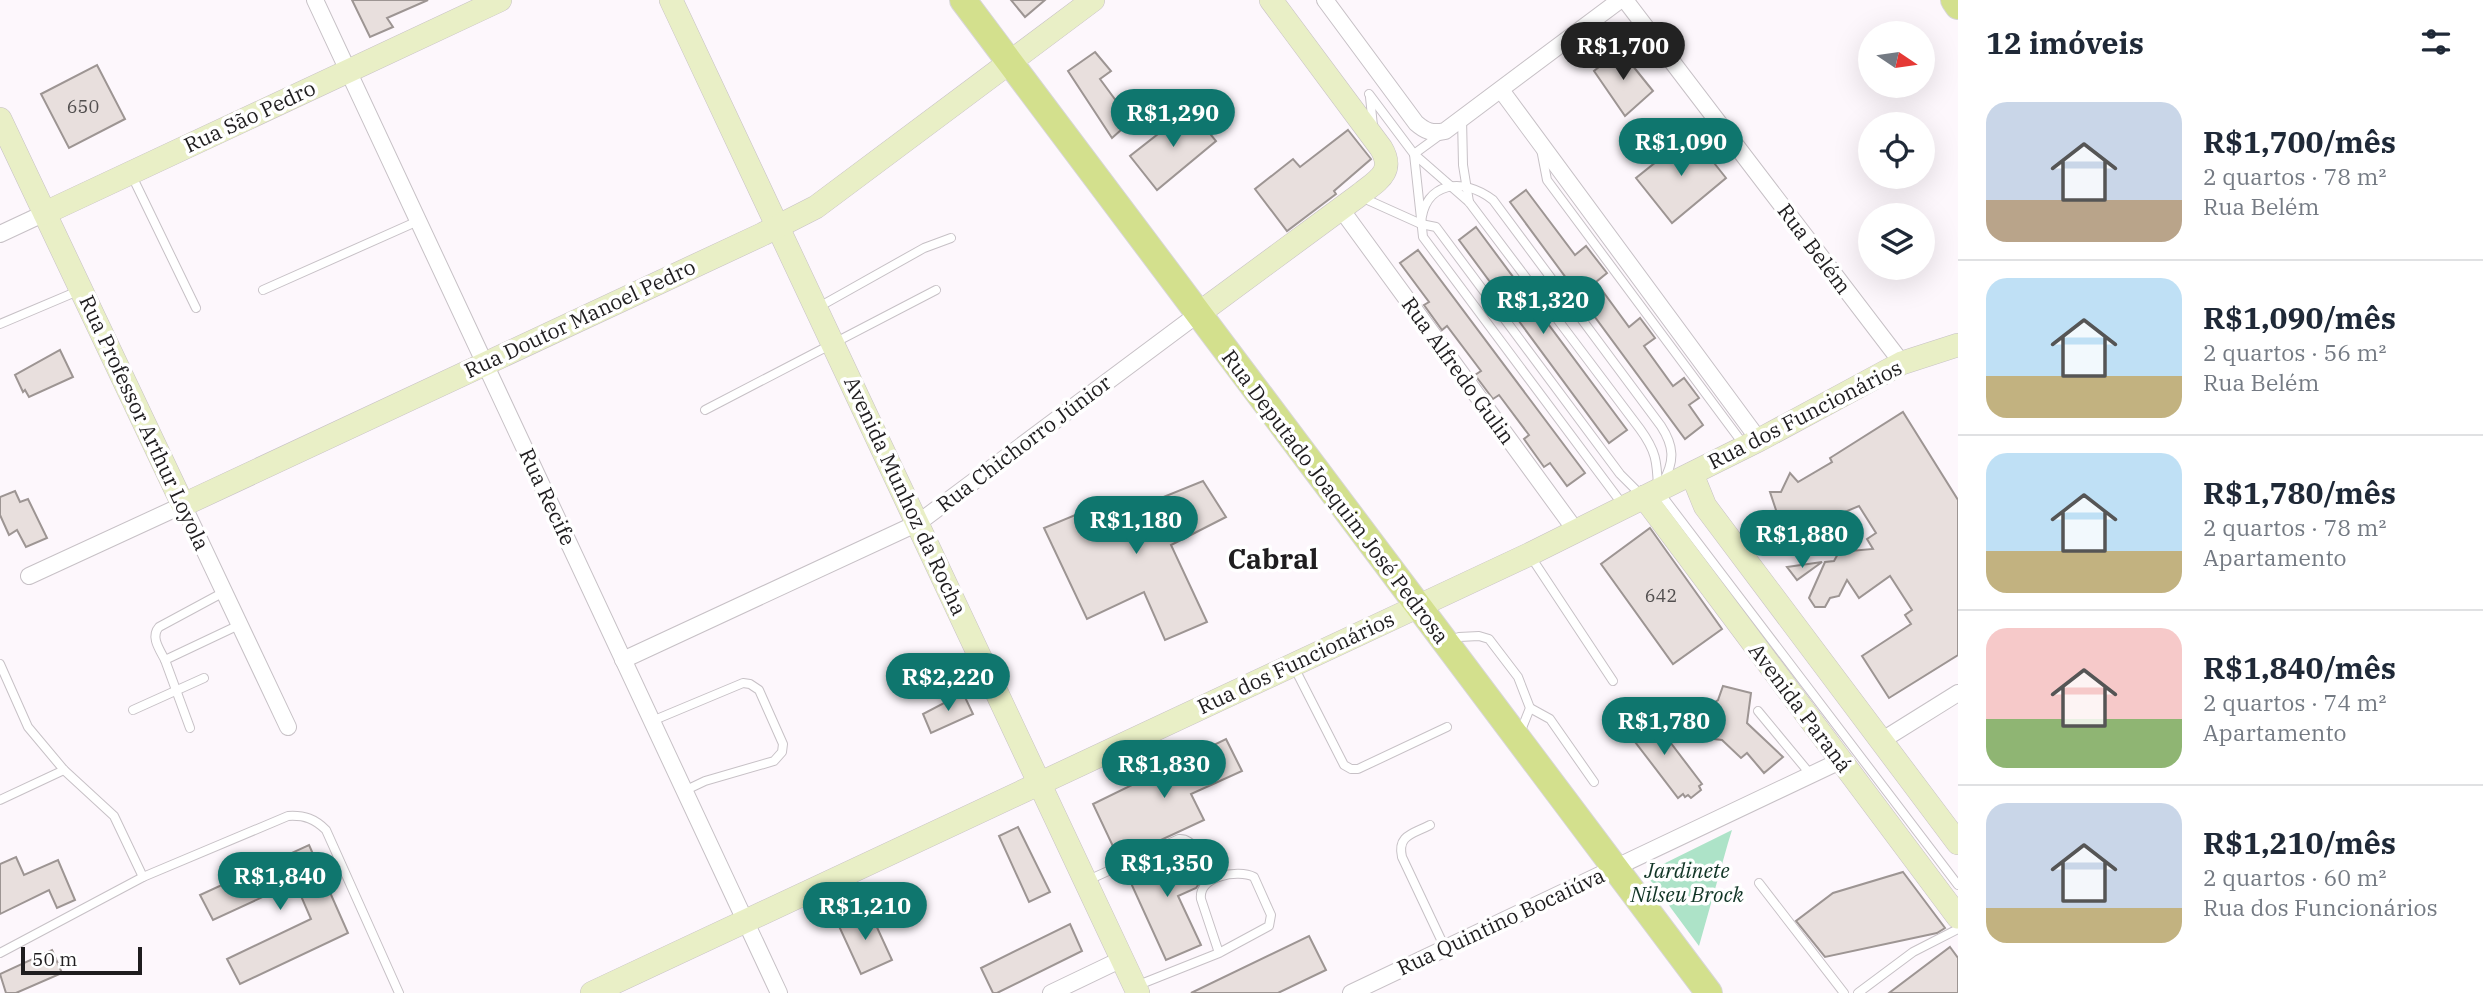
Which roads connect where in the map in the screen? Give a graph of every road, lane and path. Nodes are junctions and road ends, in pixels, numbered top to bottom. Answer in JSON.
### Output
{"nodes":[{"id":1,"x":315,"y":0,"type":"edge"},
{"id":2,"x":500,"y":0,"type":"edge"},
{"id":3,"x":671,"y":0,"type":"edge"},
{"id":4,"x":963,"y":0,"type":"edge"},
{"id":5,"x":1093,"y":0,"type":"edge"},
{"id":6,"x":1271,"y":0,"type":"edge"},
{"id":7,"x":1325,"y":0,"type":"edge"},
{"id":8,"x":1622,"y":0,"type":"edge"},
{"id":9,"x":1954,"y":0,"type":"edge"},
{"id":10,"x":1958,"y":6,"type":"edge"},
{"id":11,"x":1010,"y":62,"type":"junction"},
{"id":12,"x":348,"y":71,"type":"junction"},
{"id":13,"x":1501,"y":90,"type":"junction"},
{"id":14,"x":1462,"y":118,"type":"junction"},
{"id":15,"x":0,"y":119,"type":"edge"},
{"id":16,"x":730,"y":125,"type":"junction"},
{"id":17,"x":1444,"y":131,"type":"junction"},
{"id":18,"x":1374,"y":139,"type":"junction"},
{"id":19,"x":1414,"y":154,"type":"junction"},
{"id":20,"x":130,"y":173,"type":"junction"},
{"id":21,"x":1452,"y":185,"type":"junction"},
{"id":22,"x":1465,"y":185,"type":"junction"},
{"id":23,"x":1349,"y":202,"type":"junction"},
{"id":24,"x":1469,"y":202,"type":"junction"},
{"id":25,"x":816,"y":207,"type":"junction"},
{"id":26,"x":45,"y":213,"type":"junction"},
{"id":27,"x":418,"y":221,"type":"junction"},
{"id":28,"x":1421,"y":224,"type":"junction"},
{"id":29,"x":778,"y":227,"type":"junction"},
{"id":30,"x":0,"y":234,"type":"edge"},
{"id":31,"x":951,"y":238,"type":"dead end"},
{"id":32,"x":81,"y":290,"type":"junction"},
{"id":33,"x":263,"y":290,"type":"dead end"},
{"id":34,"x":936,"y":290,"type":"dead end"},
{"id":35,"x":196,"y":308,"type":"dead end"},
{"id":36,"x":817,"y":309,"type":"junction"},
{"id":37,"x":1198,"y":314,"type":"junction"},
{"id":38,"x":0,"y":324,"type":"edge"},
{"id":39,"x":833,"y":345,"type":"junction"},
{"id":40,"x":1958,"y":345,"type":"edge"},
{"id":41,"x":1902,"y":363,"type":"junction"},
{"id":42,"x":485,"y":364,"type":"junction"},
{"id":43,"x":705,"y":410,"type":"dead end"},
{"id":44,"x":1752,"y":444,"type":"junction"},
{"id":45,"x":1692,"y":474,"type":"junction"},
{"id":46,"x":1642,"y":499,"type":"junction"},
{"id":47,"x":183,"y":505,"type":"junction"},
{"id":48,"x":918,"y":523,"type":"junction"},
{"id":49,"x":1576,"y":531,"type":"junction"},
{"id":50,"x":1530,"y":554,"type":"junction"},
{"id":51,"x":29,"y":576,"type":"dead end"},
{"id":52,"x":224,"y":592,"type":"junction"},
{"id":53,"x":1417,"y":606,"type":"junction"},
{"id":54,"x":239,"y":625,"type":"junction"},
{"id":55,"x":1445,"y":643,"type":"junction"},
{"id":56,"x":165,"y":660,"type":"junction"},
{"id":57,"x":623,"y":660,"type":"junction"},
{"id":58,"x":0,"y":664,"type":"edge"},
{"id":59,"x":1293,"y":664,"type":"junction"},
{"id":60,"x":204,"y":678,"type":"dead end"},
{"id":61,"x":1613,"y":681,"type":"dead end"},
{"id":62,"x":177,"y":690,"type":"junction"},
{"id":63,"x":1958,"y":693,"type":"edge"},
{"id":64,"x":1530,"y":708,"type":"junction"},
{"id":65,"x":133,"y":710,"type":"dead end"},
{"id":66,"x":1758,"y":711,"type":"dead end"},
{"id":67,"x":652,"y":721,"type":"junction"},
{"id":68,"x":288,"y":727,"type":"dead end"},
{"id":69,"x":1447,"y":727,"type":"dead end"},
{"id":70,"x":190,"y":728,"type":"dead end"},
{"id":71,"x":1517,"y":738,"type":"junction"},
{"id":72,"x":1881,"y":741,"type":"junction"},
{"id":73,"x":1840,"y":761,"type":"junction"},
{"id":74,"x":64,"y":770,"type":"junction"},
{"id":75,"x":1811,"y":775,"type":"junction"},
{"id":76,"x":1594,"y":782,"type":"dead end"},
{"id":77,"x":1039,"y":783,"type":"junction"},
{"id":78,"x":684,"y":791,"type":"junction"},
{"id":79,"x":0,"y":800,"type":"edge"},
{"id":80,"x":1430,"y":825,"type":"dead end"},
{"id":81,"x":1958,"y":844,"type":"edge"},
{"id":82,"x":1615,"y":868,"type":"junction"},
{"id":83,"x":144,"y":877,"type":"junction"},
{"id":84,"x":1085,"y":881,"type":"junction"},
{"id":85,"x":1207,"y":882,"type":"junction"},
{"id":86,"x":1759,"y":883,"type":"dead end"},
{"id":87,"x":1958,"y":885,"type":"edge"},
{"id":88,"x":1958,"y":917,"type":"edge"},
{"id":89,"x":745,"y":921,"type":"junction"},
{"id":90,"x":1958,"y":929,"type":"edge"},
{"id":91,"x":1445,"y":948,"type":"junction"},
{"id":92,"x":0,"y":953,"type":"edge"},
{"id":93,"x":1219,"y":953,"type":"junction"},
{"id":94,"x":1122,"y":959,"type":"junction"},
{"id":95,"x":1136,"y":990,"type":"edge"},
{"id":96,"x":399,"y":993,"type":"edge"},
{"id":97,"x":592,"y":993,"type":"edge"},
{"id":98,"x":779,"y":993,"type":"edge"},
{"id":99,"x":1051,"y":993,"type":"edge"},
{"id":100,"x":1351,"y":993,"type":"edge"},
{"id":101,"x":1709,"y":993,"type":"edge"},
{"id":102,"x":1844,"y":993,"type":"edge"},
{"id":103,"x":1858,"y":993,"type":"edge"}],
"edges":[{"from":1,"to":12,"type":"street","name":"Rua Recife"},
{"from":2,"to":12,"type":"street","name":"Rua São Pedro"},
{"from":3,"to":16,"type":"street","name":"Avenida Munhoz da Rocha"},
{"from":4,"to":11,"type":"main road","name":"Rua Deputado Joaquim José Pedrosa"},
{"from":5,"to":11,"type":"street","name":"Rua Doutor Manoel Pedro"},
{"from":6,"to":18,"type":"street"},
{"from":7,"to":17,"type":"street"},
{"from":8,"to":13,"type":"street"},
{"from":8,"to":41,"type":"street","name":"Rua Belém"},
{"from":9,"to":10,"type":"main road"},
{"from":11,"to":25,"type":"street","name":"Rua Doutor Manoel Pedro"},
{"from":11,"to":37,"type":"main road","name":"Rua Deputado Joaquim José Pedrosa"},
{"from":12,"to":20,"type":"street","name":"Rua São Pedro"},
{"from":12,"to":27,"type":"street","name":"Rua Recife"},
{"from":13,"to":14,"type":"street"},
{"from":13,"to":44,"type":"street"},
{"from":14,"to":17,"type":"street"},
{"from":14,"to":22,"type":"lane"},
{"from":15,"to":26,"type":"street","name":"Rua Professor Arthur Loyola"},
{"from":16,"to":25,"type":"street"},
{"from":16,"to":29,"type":"street","name":"Avenida Munhoz da Rocha"},
{"from":17,"to":19,"type":"lane"},
{"from":18,"to":19,"type":"lane"},
{"from":18,"to":23,"type":"street","name":"Rua Chichorro Júnior"},
{"from":19,"to":21,"type":"lane"},
{"from":19,"to":28,"type":"lane"},
{"from":20,"to":26,"type":"street","name":"Rua São Pedro"},
{"from":20,"to":35,"type":"lane"},
{"from":21,"to":22,"type":"lane"},
{"from":21,"to":24,"type":"lane"},
{"from":21,"to":28,"type":"lane"},
{"from":22,"to":24,"type":"lane"},
{"from":22,"to":46,"type":"lane"},
{"from":23,"to":28,"type":"lane"},
{"from":23,"to":37,"type":"street","name":"Rua Chichorro Júnior"},
{"from":23,"to":49,"type":"street","name":"Rua Alfredo Gulin"},
{"from":24,"to":46,"type":"lane"},
{"from":25,"to":29,"type":"street","name":"Rua Doutor Manoel Pedro"},
{"from":26,"to":30,"type":"street","name":"Rua São Pedro"},
{"from":26,"to":32,"type":"street","name":"Rua Professor Arthur Loyola"},
{"from":27,"to":33,"type":"lane"},
{"from":27,"to":42,"type":"street","name":"Rua Recife"},
{"from":28,"to":46,"type":"lane"},
{"from":28,"to":46,"type":"lane"},
{"from":29,"to":36,"type":"street","name":"Avenida Munhoz da Rocha"},
{"from":29,"to":42,"type":"street","name":"Rua Doutor Manoel Pedro"},
{"from":31,"to":36,"type":"lane"},
{"from":32,"to":38,"type":"lane"},
{"from":32,"to":47,"type":"street","name":"Rua Professor Arthur Loyola"},
{"from":34,"to":39,"type":"lane"},
{"from":36,"to":39,"type":"street","name":"Avenida Munhoz da Rocha"},
{"from":37,"to":48,"type":"street","name":"Rua Chichorro Júnior"},
{"from":37,"to":53,"type":"main road","name":"Rua Deputado Joaquim José Pedrosa"},
{"from":39,"to":43,"type":"lane"},
{"from":39,"to":48,"type":"street","name":"Avenida Munhoz da Rocha"},
{"from":40,"to":41,"type":"street","name":"Rua dos Funcionários"},
{"from":41,"to":44,"type":"street","name":"Rua dos Funcionários"},
{"from":42,"to":47,"type":"street","name":"Rua Doutor Manoel Pedro"},
{"from":42,"to":57,"type":"street","name":"Rua Recife"},
{"from":44,"to":45,"type":"street","name":"Rua dos Funcionários"},
{"from":45,"to":46,"type":"street","name":"Rua dos Funcionários"},
{"from":45,"to":72,"type":"street"},
{"from":46,"to":49,"type":"street","name":"Rua dos Funcionários"},
{"from":46,"to":73,"type":"street","name":"Avenida Paraná"},
{"from":46,"to":87,"type":"lane"},
{"from":47,"to":51,"type":"street","name":"Rua Doutor Manoel Pedro"},
{"from":47,"to":52,"type":"street","name":"Rua Professor Arthur Loyola"},
{"from":48,"to":57,"type":"street","name":"Rua Chichorro Júnior"},
{"from":48,"to":77,"type":"street","name":"Avenida Munhoz da Rocha"},
{"from":49,"to":50,"type":"street","name":"Rua dos Funcionários"},
{"from":50,"to":53,"type":"street","name":"Rua dos Funcionários"},
{"from":50,"to":61,"type":"lane"},
{"from":52,"to":54,"type":"street","name":"Rua Professor Arthur Loyola"},
{"from":52,"to":56,"type":"lane"},
{"from":53,"to":55,"type":"main road","name":"Rua Deputado Joaquim José Pedrosa"},
{"from":53,"to":59,"type":"street","name":"Rua dos Funcionários"},
{"from":54,"to":56,"type":"lane"},
{"from":54,"to":68,"type":"street","name":"Rua Professor Arthur Loyola"},
{"from":55,"to":64,"type":"lane"},
{"from":55,"to":71,"type":"main road","name":"Rua Deputado Joaquim José Pedrosa"},
{"from":56,"to":62,"type":"lane"},
{"from":57,"to":67,"type":"street","name":"Rua Recife"},
{"from":58,"to":74,"type":"lane"},
{"from":59,"to":69,"type":"lane"},
{"from":59,"to":77,"type":"street","name":"Rua dos Funcionários"},
{"from":60,"to":62,"type":"lane"},
{"from":62,"to":65,"type":"lane"},
{"from":62,"to":70,"type":"lane"},
{"from":63,"to":72,"type":"street"},
{"from":64,"to":71,"type":"lane"},
{"from":64,"to":76,"type":"lane"},
{"from":66,"to":75,"type":"lane"},
{"from":67,"to":78,"type":"street","name":"Rua Recife"},
{"from":67,"to":78,"type":"lane"},
{"from":71,"to":82,"type":"main road","name":"Rua Deputado Joaquim José Pedrosa"},
{"from":72,"to":81,"type":"street"},
{"from":73,"to":75,"type":"street","name":"Rua Quintino Bocaiúva"},
{"from":73,"to":88,"type":"street","name":"Avenida Paraná"},
{"from":74,"to":79,"type":"lane"},
{"from":74,"to":83,"type":"lane"},
{"from":75,"to":82,"type":"street","name":"Rua Quintino Bocaiúva"},
{"from":77,"to":84,"type":"street","name":"Avenida Munhoz da Rocha"},
{"from":77,"to":89,"type":"street","name":"Rua dos Funcionários"},
{"from":78,"to":89,"type":"street","name":"Rua Recife"},
{"from":80,"to":91,"type":"lane"},
{"from":82,"to":91,"type":"street","name":"Rua Quintino Bocaiúva"},
{"from":82,"to":101,"type":"main road","name":"Rua Deputado Joaquim José Pedrosa"},
{"from":83,"to":92,"type":"lane"},
{"from":83,"to":96,"type":"lane"},
{"from":84,"to":85,"type":"lane"},
{"from":84,"to":94,"type":"street","name":"Avenida Munhoz da Rocha"},
{"from":85,"to":93,"type":"lane"},
{"from":85,"to":93,"type":"lane"},
{"from":86,"to":102,"type":"lane"},
{"from":89,"to":97,"type":"street","name":"Rua dos Funcionários"},
{"from":89,"to":98,"type":"street","name":"Rua Recife"},
{"from":90,"to":103,"type":"lane"},
{"from":91,"to":100,"type":"street","name":"Rua Quintino Bocaiúva"},
{"from":93,"to":95,"type":"lane"},
{"from":94,"to":95,"type":"street","name":"Avenida Munhoz da Rocha"},
{"from":94,"to":99,"type":"street"}]}
